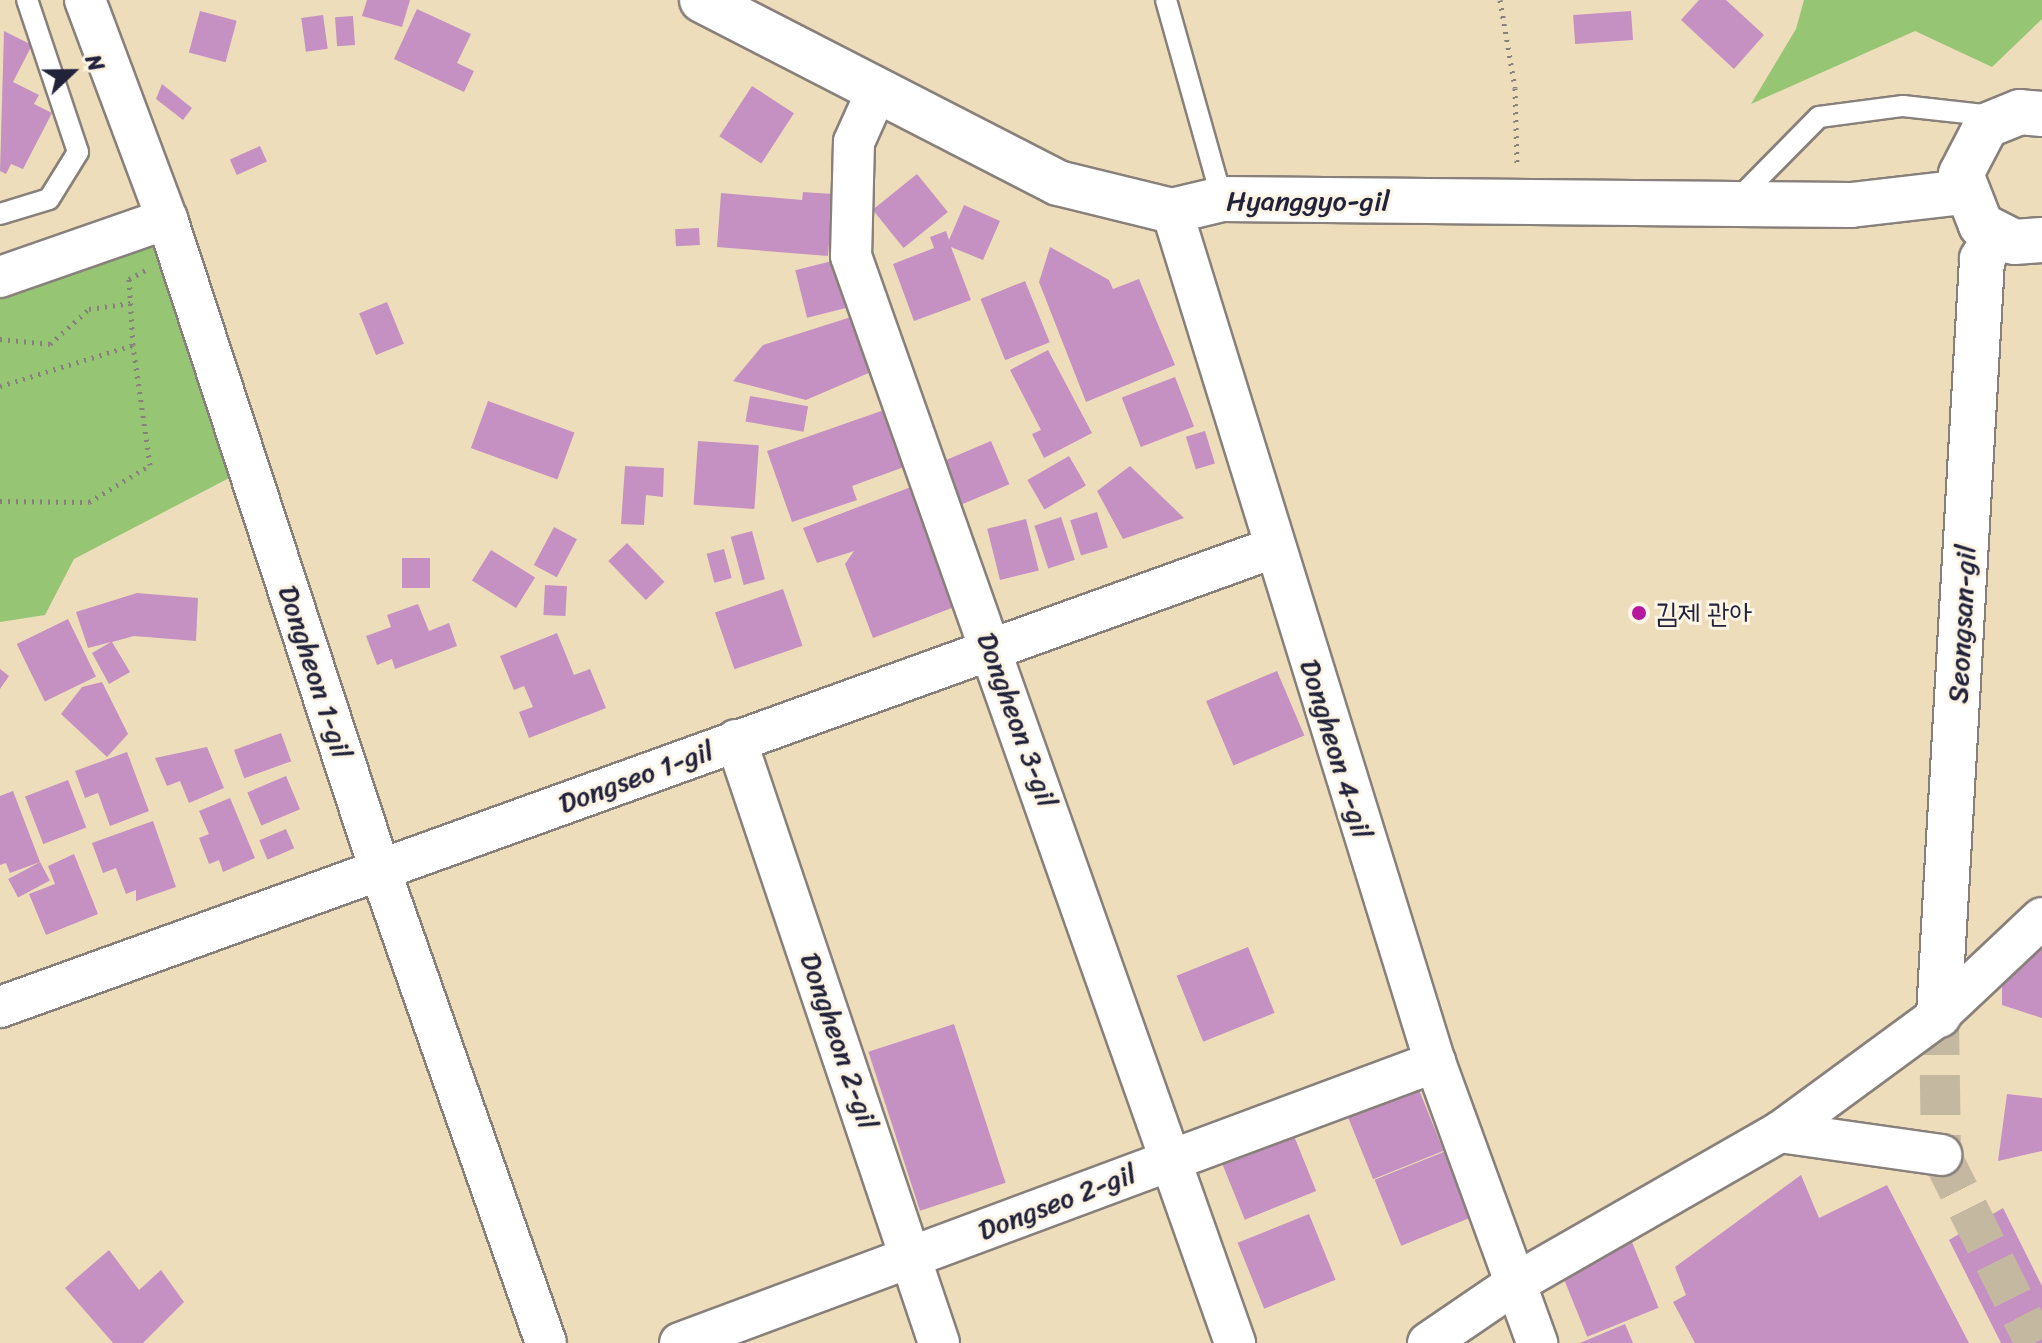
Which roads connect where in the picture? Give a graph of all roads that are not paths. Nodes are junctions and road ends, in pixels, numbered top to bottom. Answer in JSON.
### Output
{"nodes":[{"id":1,"x":27,"y":0,"type":"edge"},
{"id":2,"x":85,"y":0,"type":"edge"},
{"id":3,"x":702,"y":0,"type":"edge"},
{"id":4,"x":1166,"y":0,"type":"edge"},
{"id":5,"x":876,"y":93,"type":"junction"},
{"id":6,"x":2031,"y":113,"type":"edge"},
{"id":7,"x":1963,"y":192,"type":"junction"},
{"id":8,"x":1222,"y":199,"type":"junction"},
{"id":9,"x":1734,"y":204,"type":"junction"},
{"id":10,"x":1172,"y":211,"type":"junction"},
{"id":11,"x":0,"y":214,"type":"edge"},
{"id":12,"x":172,"y":235,"type":"junction"},
{"id":13,"x":1996,"y":236,"type":"junction"},
{"id":14,"x":2042,"y":240,"type":"edge"},
{"id":15,"x":0,"y":277,"type":"edge"},
{"id":16,"x":1273,"y":548,"type":"junction"},
{"id":17,"x":992,"y":651,"type":"junction"},
{"id":18,"x":736,"y":740,"type":"junction"},
{"id":19,"x":380,"y":870,"type":"junction"},
{"id":20,"x":2042,"y":918,"type":"edge"},
{"id":21,"x":0,"y":1007,"type":"edge"},
{"id":22,"x":1939,"y":1015,"type":"junction"},
{"id":23,"x":1435,"y":1062,"type":"junction"},
{"id":24,"x":1780,"y":1132,"type":"junction"},
{"id":25,"x":1941,"y":1155,"type":"dead end"},
{"id":26,"x":1172,"y":1158,"type":"junction"},
{"id":27,"x":913,"y":1258,"type":"junction"},
{"id":28,"x":1516,"y":1283,"type":"junction"},
{"id":29,"x":546,"y":1343,"type":"edge"},
{"id":30,"x":680,"y":1343,"type":"edge"},
{"id":31,"x":939,"y":1343,"type":"edge"},
{"id":32,"x":1235,"y":1343,"type":"edge"},
{"id":33,"x":1428,"y":1343,"type":"edge"},
{"id":34,"x":1537,"y":1343,"type":"edge"}],
"edges":[{"from":1,"to":11,"type":"lane"},
{"from":2,"to":12,"type":"street","name":"Dongheon 1-gil"},
{"from":3,"to":5,"type":"street","name":"Hyanggyo-gil"},
{"from":4,"to":8,"type":"lane"},
{"from":5,"to":10,"type":"street","name":"Hyanggyo-gil"},
{"from":5,"to":17,"type":"street","name":"Dongheon 3-gil"},
{"from":6,"to":7,"type":"street"},
{"from":6,"to":9,"type":"lane"},
{"from":7,"to":9,"type":"street","name":"Hyanggyo-gil"},
{"from":7,"to":13,"type":"street"},
{"from":8,"to":9,"type":"street","name":"Hyanggyo-gil"},
{"from":8,"to":10,"type":"street","name":"Hyanggyo-gil"},
{"from":10,"to":16,"type":"street","name":"Dongheon 4-gil"},
{"from":12,"to":15,"type":"street"},
{"from":12,"to":19,"type":"street","name":"Dongheon 1-gil"},
{"from":13,"to":14,"type":"street"},
{"from":13,"to":22,"type":"street","name":"Seongsan-gil"},
{"from":16,"to":17,"type":"street","name":"Dongseo 1-gil"},
{"from":16,"to":23,"type":"street","name":"Dongheon 4-gil"},
{"from":17,"to":18,"type":"street","name":"Dongseo 1-gil"},
{"from":17,"to":26,"type":"street","name":"Dongheon 3-gil"},
{"from":18,"to":19,"type":"street","name":"Dongseo 1-gil"},
{"from":18,"to":27,"type":"street","name":"Dongheon 2-gil"},
{"from":19,"to":21,"type":"street","name":"Dongseo 1-gil"},
{"from":19,"to":29,"type":"street","name":"Dongheon 1-gil"},
{"from":20,"to":22,"type":"street"},
{"from":22,"to":24,"type":"street"},
{"from":23,"to":26,"type":"street","name":"Dongseo 2-gil"},
{"from":23,"to":28,"type":"street","name":"Dongheon 4-gil"},
{"from":24,"to":25,"type":"street"},
{"from":24,"to":28,"type":"street"},
{"from":26,"to":27,"type":"street","name":"Dongseo 2-gil"},
{"from":26,"to":32,"type":"street","name":"Dongheon 3-gil"},
{"from":27,"to":30,"type":"street","name":"Dongseo 2-gil"},
{"from":27,"to":31,"type":"street","name":"Dongheon 2-gil"},
{"from":28,"to":33,"type":"street"},
{"from":28,"to":34,"type":"street","name":"Dongheon 4-gil"}]}
